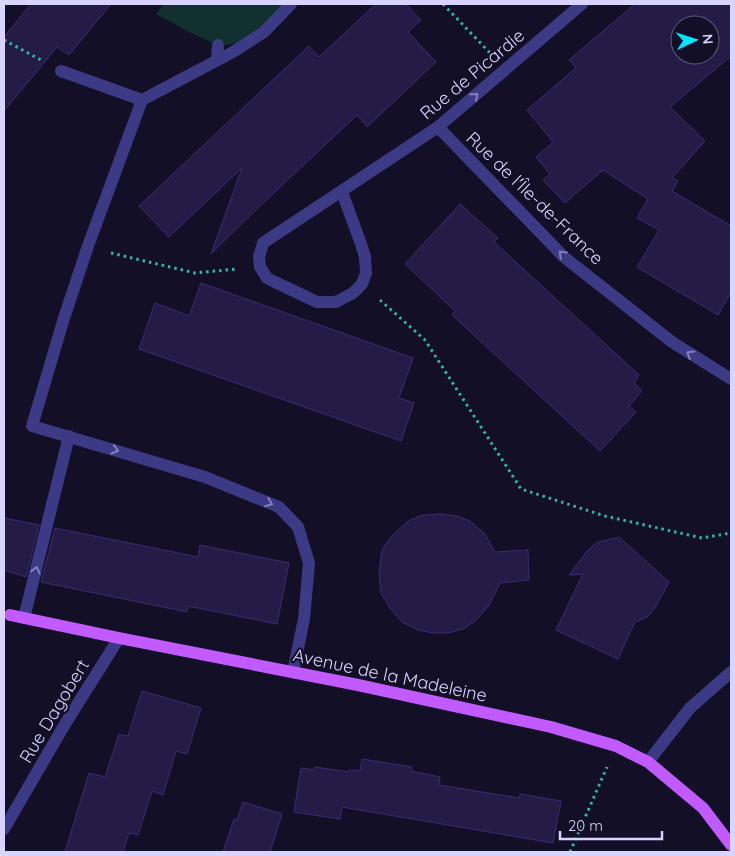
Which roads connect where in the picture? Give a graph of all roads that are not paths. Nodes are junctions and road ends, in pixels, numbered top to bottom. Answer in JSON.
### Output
{"nodes":[{"id":1,"x":291,"y":4,"type":"edge"},
{"id":2,"x":582,"y":4,"type":"edge"},
{"id":3,"x":218,"y":45,"type":"dead end"},
{"id":4,"x":216,"y":60,"type":"junction"},
{"id":5,"x":61,"y":71,"type":"road end"},
{"id":6,"x":142,"y":100,"type":"junction"},
{"id":7,"x":438,"y":128,"type":"junction"},
{"id":8,"x":342,"y":192,"type":"junction"},
{"id":9,"x":731,"y":379,"type":"edge"},
{"id":10,"x":69,"y":436,"type":"junction"},
{"id":11,"x":7,"y":614,"type":"edge"},
{"id":12,"x":24,"y":618,"type":"junction"},
{"id":13,"x":119,"y":638,"type":"junction"},
{"id":14,"x":293,"y":672,"type":"junction"},
{"id":15,"x":731,"y":672,"type":"edge"},
{"id":16,"x":648,"y":762,"type":"junction"},
{"id":17,"x":4,"y":829,"type":"edge"},
{"id":18,"x":731,"y":845,"type":"edge"}],
"edges":[{"from":1,"to":4,"type":"street"},
{"from":7,"to":2,"type":"street","name":"Rue de Picardie","one_way":true},
{"from":3,"to":4,"type":"street"},
{"from":4,"to":6,"type":"street"},
{"from":5,"to":6,"type":"street"},
{"from":6,"to":10,"type":"street"},
{"from":7,"to":8,"type":"street","name":"Rue de Picardie"},
{"from":9,"to":7,"type":"street","name":"Rue de l'Île-de-France","one_way":true},
{"from":8,"to":8,"type":"street","name":"Rue de Picardie"},
{"from":12,"to":10,"type":"street","one_way":true},
{"from":10,"to":14,"type":"street","one_way":true},
{"from":11,"to":12,"type":"main road","name":"Avenue de la Madeleine"},
{"from":12,"to":13,"type":"main road","name":"Avenue de la Madeleine"},
{"from":13,"to":14,"type":"main road","name":"Avenue de la Madeleine"},
{"from":13,"to":17,"type":"street","name":"Rue Dagobert"},
{"from":14,"to":16,"type":"main road","name":"Avenue de la Madeleine"},
{"from":15,"to":16,"type":"street"},
{"from":16,"to":18,"type":"main road","name":"Avenue de la Madeleine"}]}
